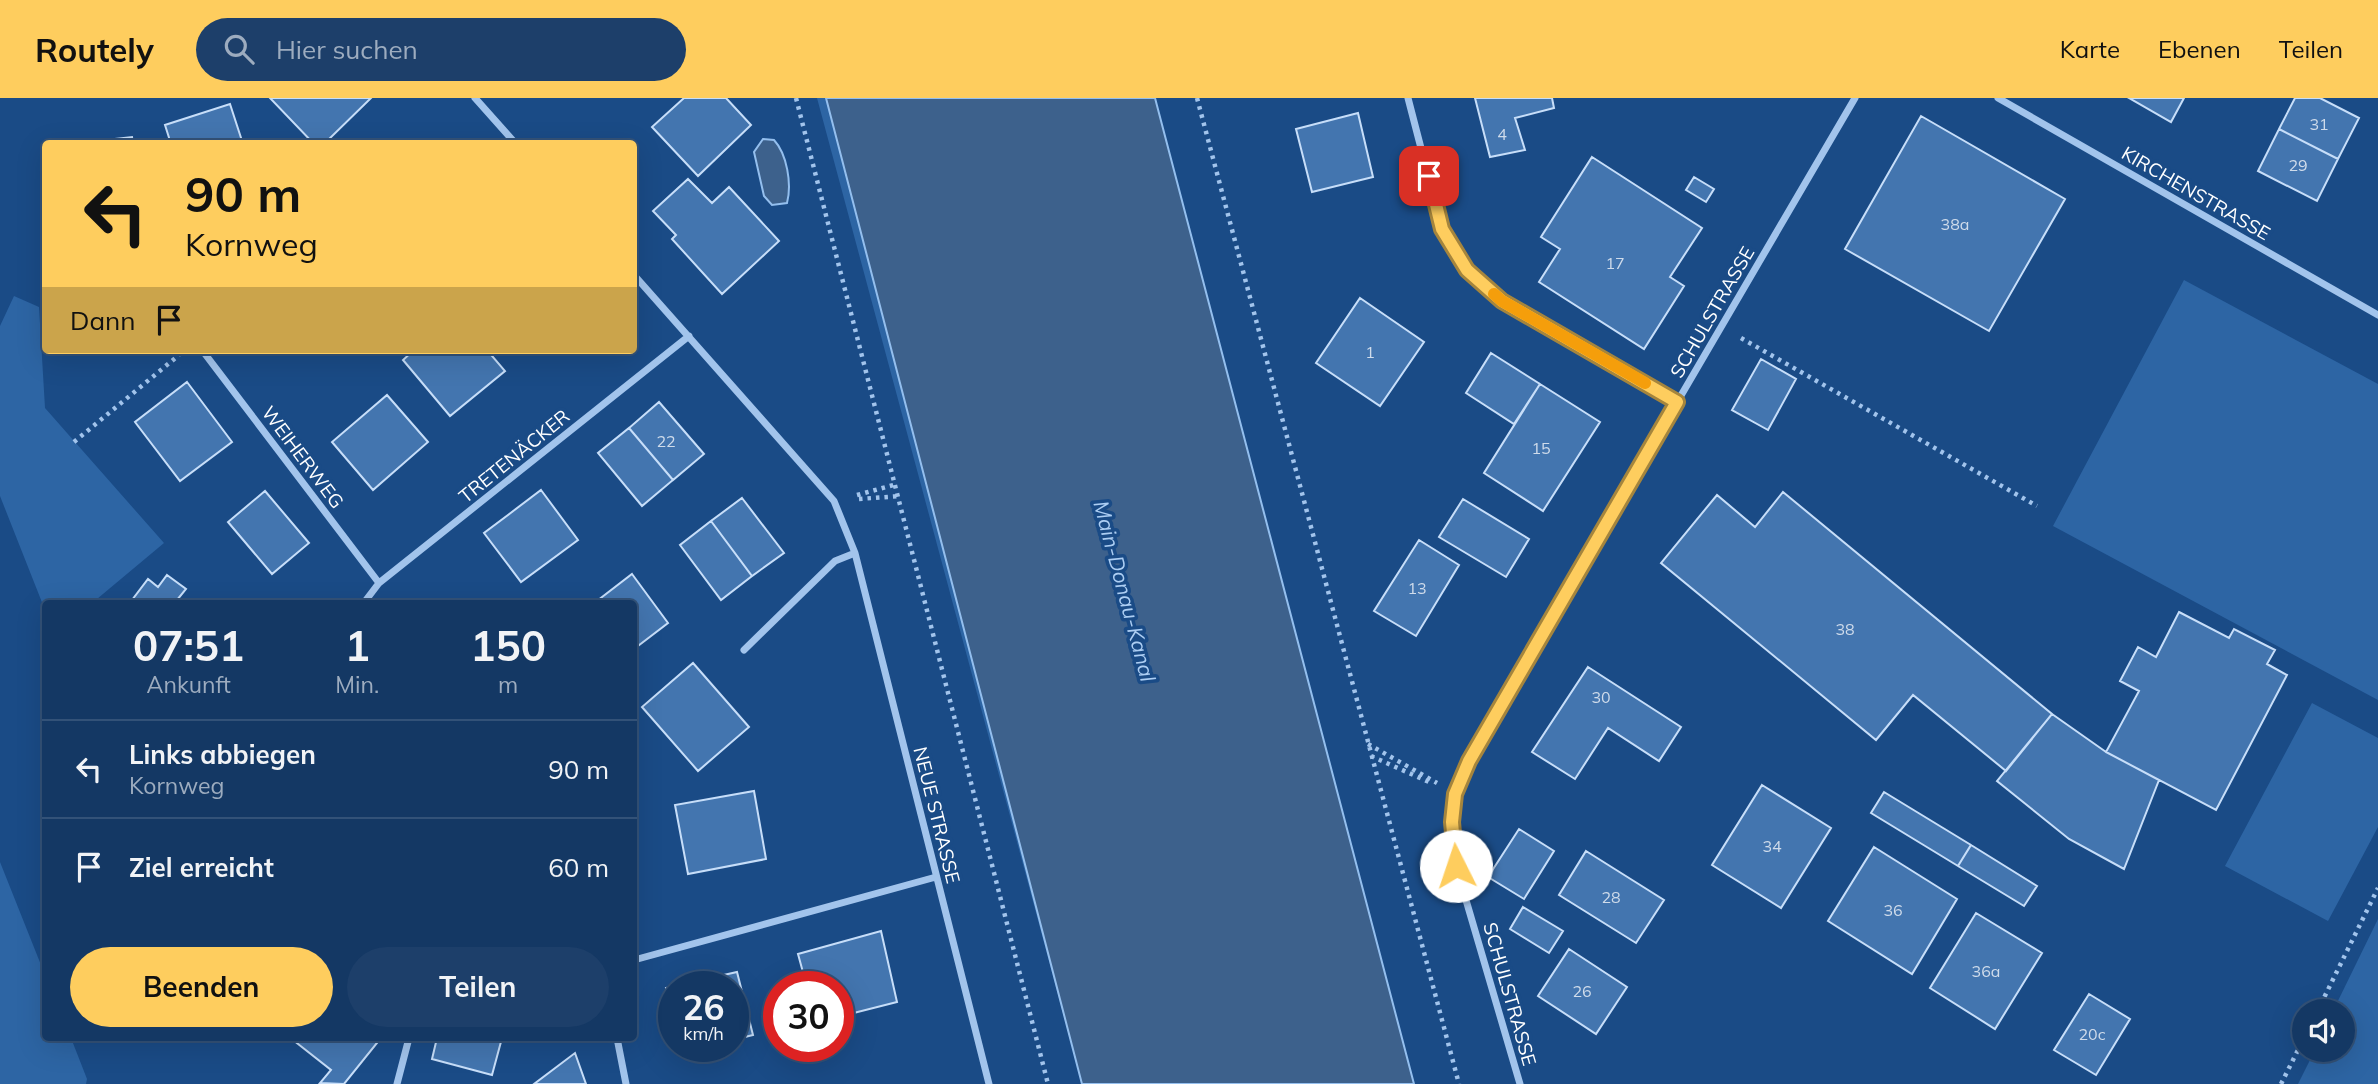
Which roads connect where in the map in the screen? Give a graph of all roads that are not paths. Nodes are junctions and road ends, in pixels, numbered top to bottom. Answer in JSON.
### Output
{"nodes":[{"id":1,"x":475,"y":98,"type":"edge"},
{"id":2,"x":1408,"y":98,"type":"edge"},
{"id":3,"x":1855,"y":98,"type":"edge"},
{"id":4,"x":1998,"y":98,"type":"edge"},
{"id":5,"x":512,"y":140,"type":"edge"},
{"id":6,"x":637,"y":278,"type":"edge"},
{"id":7,"x":2378,"y":315,"type":"edge"},
{"id":8,"x":689,"y":336,"type":"junction"},
{"id":9,"x":205,"y":354,"type":"edge"},
{"id":10,"x":1677,"y":402,"type":"junction"},
{"id":11,"x":855,"y":554,"type":"junction"},
{"id":12,"x":379,"y":583,"type":"junction"},
{"id":13,"x":366,"y":600,"type":"edge"},
{"id":14,"x":744,"y":650,"type":"dead end"},
{"id":15,"x":936,"y":877,"type":"junction"},
{"id":16,"x":637,"y":959,"type":"edge"},
{"id":17,"x":408,"y":1041,"type":"edge"},
{"id":18,"x":618,"y":1041,"type":"edge"},
{"id":19,"x":397,"y":1084,"type":"edge"},
{"id":20,"x":625,"y":1084,"type":"edge"},
{"id":21,"x":989,"y":1084,"type":"edge"},
{"id":22,"x":1520,"y":1084,"type":"edge"}],
"edges":[{"from":1,"to":5,"type":"street"},
{"from":2,"to":10,"type":"street"},
{"from":3,"to":10,"type":"street","name":"SCHULSTRASSE"},
{"from":4,"to":7,"type":"street","name":"KIRCHENSTRASSE"},
{"from":6,"to":8,"type":"street","name":"NEUE STRASSE"},
{"from":8,"to":11,"type":"street","name":"NEUE STRASSE"},
{"from":8,"to":12,"type":"street","name":"TRETENÄCKER"},
{"from":9,"to":12,"type":"street","name":"WEIHERWEG"},
{"from":10,"to":22,"type":"street","name":"SCHULSTRASSE"},
{"from":11,"to":14,"type":"street"},
{"from":11,"to":15,"type":"street","name":"NEUE STRASSE"},
{"from":12,"to":13,"type":"street","name":"TRETENÄCKER"},
{"from":15,"to":16,"type":"street"},
{"from":15,"to":21,"type":"street","name":"NEUE STRASSE"},
{"from":17,"to":19,"type":"street"},
{"from":18,"to":20,"type":"street"}]}
